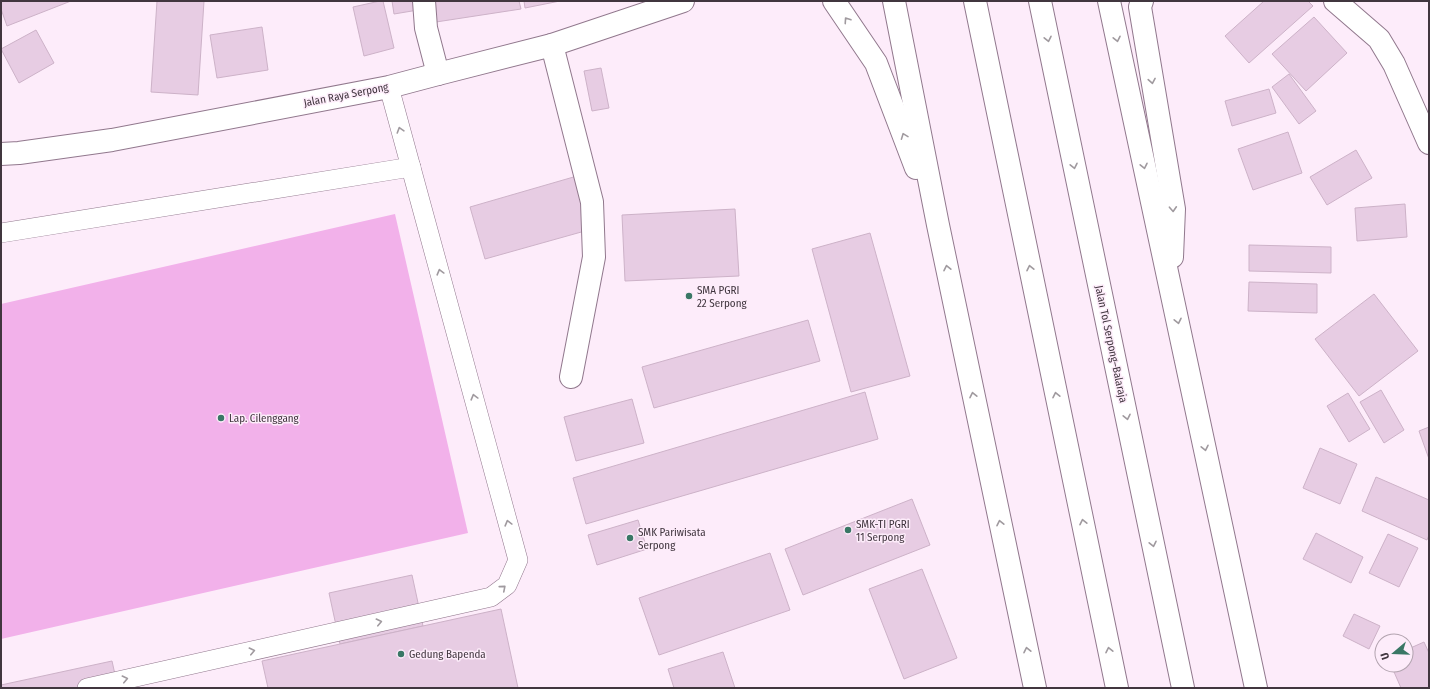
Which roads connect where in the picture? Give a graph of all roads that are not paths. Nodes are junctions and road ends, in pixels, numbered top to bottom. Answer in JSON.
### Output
{"nodes":[{"id":1,"x":424,"y":1,"type":"edge"},
{"id":2,"x":834,"y":1,"type":"edge"},
{"id":3,"x":894,"y":1,"type":"edge"},
{"id":4,"x":975,"y":1,"type":"edge"},
{"id":5,"x":1040,"y":1,"type":"edge"},
{"id":6,"x":1109,"y":1,"type":"edge"},
{"id":7,"x":1142,"y":1,"type":"edge"},
{"id":8,"x":1335,"y":1,"type":"edge"},
{"id":9,"x":670,"y":3,"type":"edge"},
{"id":10,"x":552,"y":45,"type":"junction"},
{"id":11,"x":438,"y":74,"type":"junction"},
{"id":12,"x":389,"y":88,"type":"junction"},
{"id":13,"x":1429,"y":143,"type":"edge"},
{"id":14,"x":1,"y":154,"type":"edge"},
{"id":15,"x":411,"y":167,"type":"junction"},
{"id":16,"x":938,"y":225,"type":"junction"},
{"id":17,"x":1,"y":233,"type":"edge"},
{"id":18,"x":1170,"y":287,"type":"junction"},
{"id":19,"x":571,"y":377,"type":"dead end"},
{"id":20,"x":87,"y":688,"type":"edge"},
{"id":21,"x":1035,"y":688,"type":"edge"},
{"id":22,"x":1117,"y":688,"type":"edge"},
{"id":23,"x":1183,"y":688,"type":"edge"},
{"id":24,"x":1256,"y":688,"type":"edge"}],
"edges":[{"from":1,"to":11,"type":"main road"},
{"from":16,"to":2,"type":"main road","one_way":true},
{"from":3,"to":16,"type":"main road"},
{"from":22,"to":4,"type":"main road","one_way":true},
{"from":5,"to":23,"type":"main road","name":"Jalan Tol Serpong–Balaraja","one_way":true},
{"from":6,"to":18,"type":"main road","one_way":true},
{"from":7,"to":18,"type":"main road","one_way":true},
{"from":8,"to":13,"type":"main road"},
{"from":9,"to":10,"type":"main road","name":"Jalan Raya Serpong"},
{"from":10,"to":11,"type":"main road","name":"Jalan Raya Serpong"},
{"from":10,"to":19,"type":"main road"},
{"from":11,"to":12,"type":"main road","name":"Jalan Raya Serpong"},
{"from":12,"to":14,"type":"main road","name":"Jalan Raya Serpong"},
{"from":15,"to":12,"type":"lane","one_way":true},
{"from":15,"to":17,"type":"lane"},
{"from":20,"to":15,"type":"lane","one_way":true},
{"from":21,"to":16,"type":"main road","one_way":true},
{"from":18,"to":24,"type":"main road","one_way":true}]}
